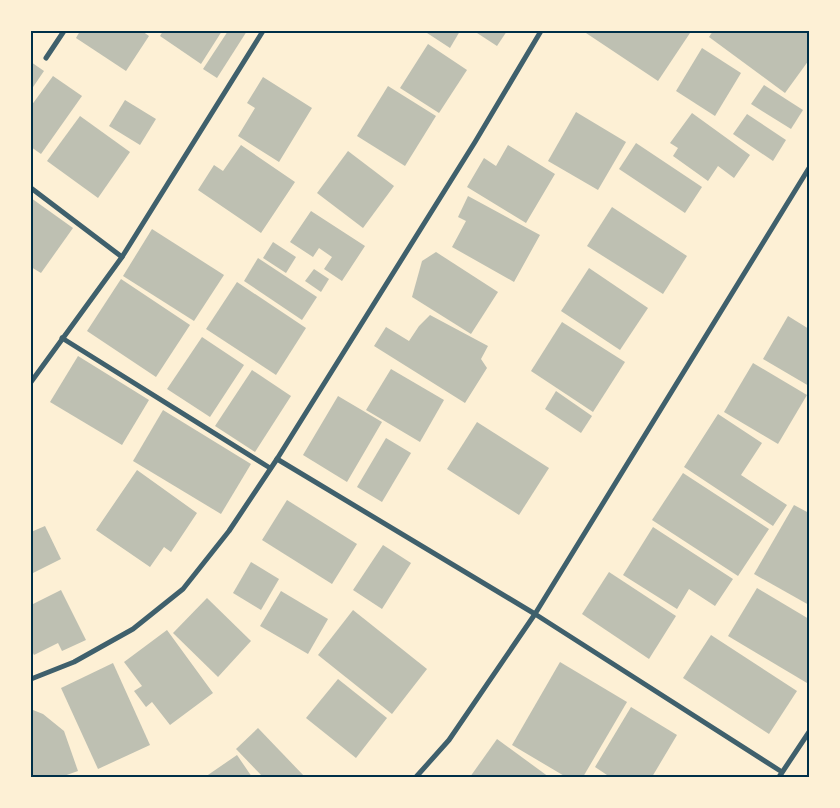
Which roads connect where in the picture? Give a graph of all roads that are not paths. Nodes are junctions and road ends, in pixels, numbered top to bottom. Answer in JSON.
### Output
{"nodes":[{"id":1,"x":64,"y":31,"type":"edge"},
{"id":2,"x":263,"y":31,"type":"edge"},
{"id":3,"x":541,"y":31,"type":"edge"},
{"id":4,"x":46,"y":58,"type":"dead end"},
{"id":5,"x":809,"y":168,"type":"edge"},
{"id":6,"x":31,"y":188,"type":"edge"},
{"id":7,"x":122,"y":257,"type":"junction"},
{"id":8,"x":62,"y":338,"type":"junction"},
{"id":9,"x":31,"y":382,"type":"edge"},
{"id":10,"x":277,"y":460,"type":"junction"},
{"id":11,"x":270,"y":468,"type":"junction"},
{"id":12,"x":535,"y":614,"type":"junction"},
{"id":13,"x":31,"y":679,"type":"edge"},
{"id":14,"x":809,"y":732,"type":"edge"},
{"id":15,"x":781,"y":774,"type":"edge"},
{"id":16,"x":416,"y":777,"type":"edge"}],
"edges":[{"from":1,"to":4,"type":"street"},
{"from":2,"to":7,"type":"street"},
{"from":3,"to":10,"type":"street"},
{"from":5,"to":12,"type":"street"},
{"from":6,"to":7,"type":"street"},
{"from":7,"to":8,"type":"street"},
{"from":8,"to":9,"type":"street"},
{"from":8,"to":11,"type":"street"},
{"from":10,"to":11,"type":"street"},
{"from":10,"to":12,"type":"street"},
{"from":11,"to":13,"type":"street"},
{"from":12,"to":15,"type":"street"},
{"from":12,"to":16,"type":"street"},
{"from":14,"to":15,"type":"street"}]}
